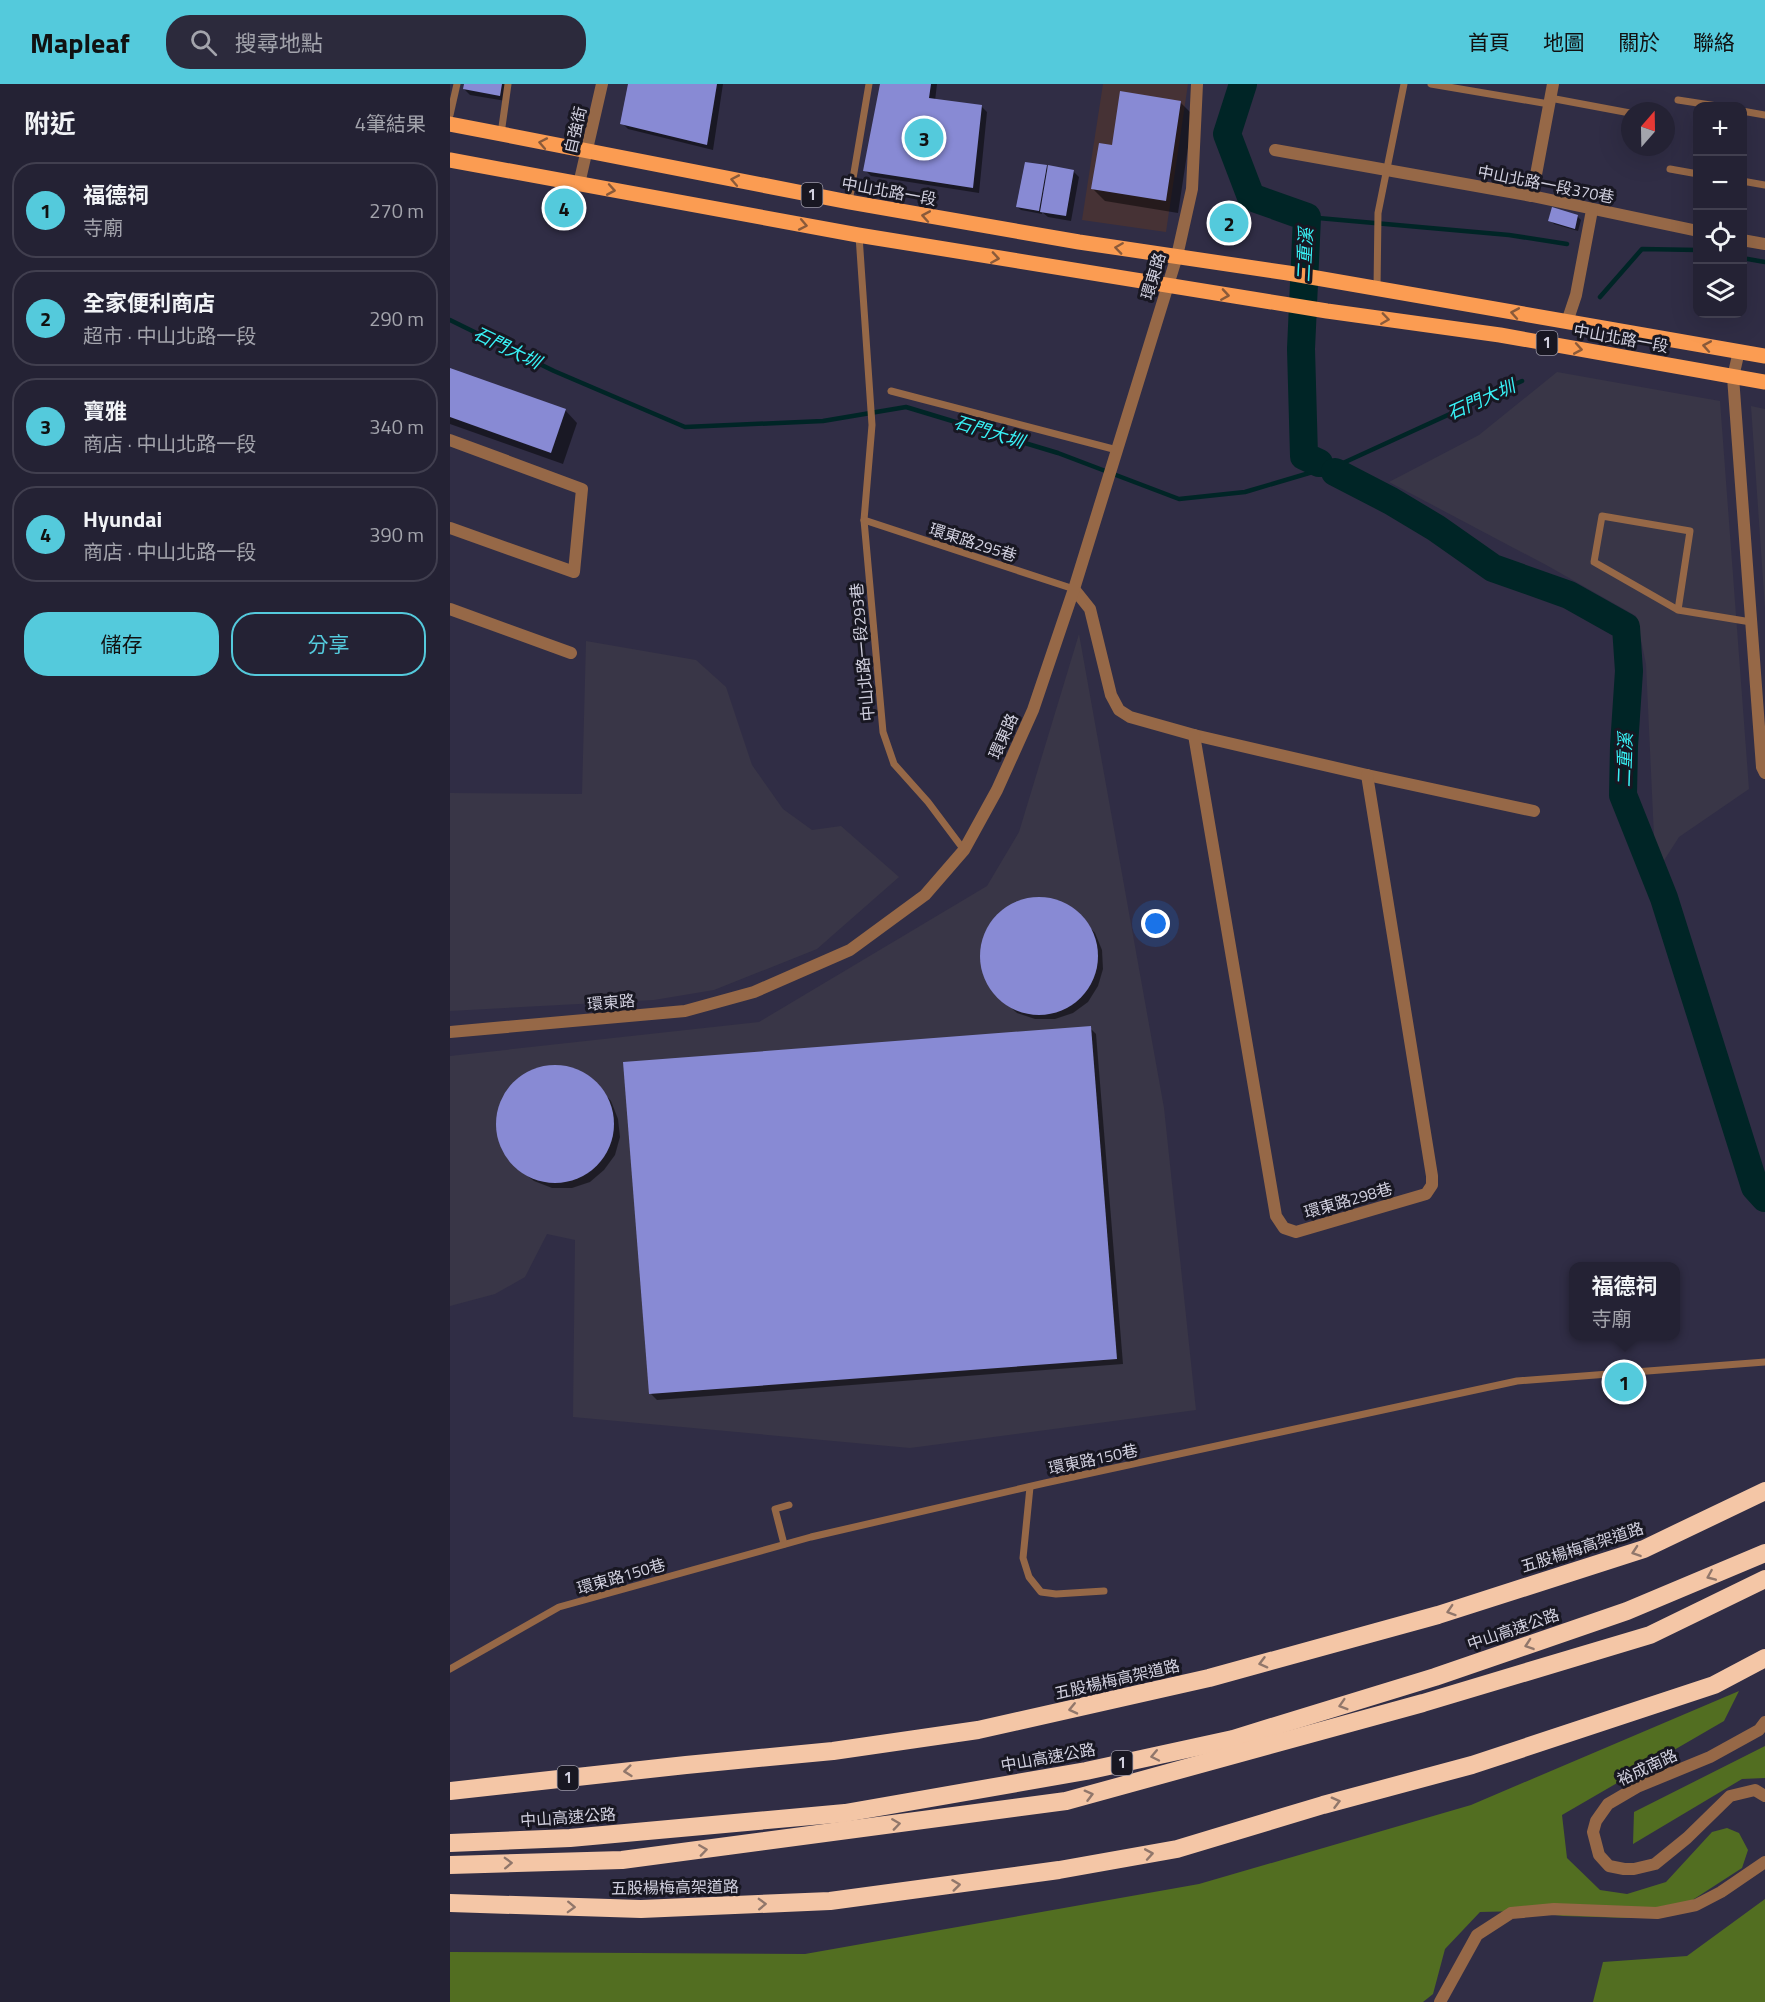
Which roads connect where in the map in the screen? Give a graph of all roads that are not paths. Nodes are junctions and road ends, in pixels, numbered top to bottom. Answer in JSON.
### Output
{"nodes":[{"id":1,"x":457,"y":84,"type":"edge"},
{"id":2,"x":508,"y":84,"type":"edge"},
{"id":3,"x":602,"y":84,"type":"edge"},
{"id":4,"x":868,"y":84,"type":"edge"},
{"id":5,"x":1197,"y":84,"type":"edge"},
{"id":6,"x":1404,"y":84,"type":"edge"},
{"id":7,"x":1431,"y":84,"type":"edge"},
{"id":8,"x":1553,"y":84,"type":"edge"},
{"id":9,"x":1678,"y":100,"type":"dead end"},
{"id":10,"x":1549,"y":101,"type":"junction"},
{"id":11,"x":1693,"y":102,"type":"edge"},
{"id":12,"x":1621,"y":112,"type":"edge"},
{"id":13,"x":1747,"y":112,"type":"edge"},
{"id":14,"x":450,"y":115,"type":"edge"},
{"id":15,"x":1765,"y":115,"type":"edge"},
{"id":16,"x":450,"y":124,"type":"edge"},
{"id":17,"x":501,"y":134,"type":"junction"},
{"id":18,"x":1275,"y":150,"type":"dead end"},
{"id":19,"x":588,"y":152,"type":"junction"},
{"id":20,"x":450,"y":160,"type":"edge"},
{"id":21,"x":1670,"y":169,"type":"dead end"},
{"id":22,"x":1388,"y":171,"type":"junction"},
{"id":23,"x":1693,"y":173,"type":"edge"},
{"id":24,"x":1747,"y":183,"type":"edge"},
{"id":25,"x":579,"y":184,"type":"junction"},
{"id":26,"x":1765,"y":185,"type":"edge"},
{"id":27,"x":1532,"y":196,"type":"junction"},
{"id":28,"x":849,"y":202,"type":"junction"},
{"id":29,"x":1592,"y":210,"type":"junction"},
{"id":30,"x":1693,"y":230,"type":"edge"},
{"id":31,"x":858,"y":236,"type":"junction"},
{"id":32,"x":1747,"y":241,"type":"edge"},
{"id":33,"x":1765,"y":244,"type":"edge"},
{"id":34,"x":1176,"y":256,"type":"junction"},
{"id":35,"x":1167,"y":286,"type":"junction"},
{"id":36,"x":1377,"y":289,"type":"junction"},
{"id":37,"x":1567,"y":322,"type":"junction"},
{"id":38,"x":1739,"y":351,"type":"junction"},
{"id":39,"x":1765,"y":356,"type":"edge"},
{"id":40,"x":1733,"y":377,"type":"junction"},
{"id":41,"x":1765,"y":382,"type":"edge"},
{"id":42,"x":891,"y":391,"type":"dead end"},
{"id":43,"x":450,"y":440,"type":"edge"},
{"id":44,"x":1115,"y":456,"type":"junction"},
{"id":45,"x":864,"y":520,"type":"junction"},
{"id":46,"x":450,"y":528,"type":"edge"},
{"id":47,"x":1074,"y":589,"type":"junction"},
{"id":48,"x":450,"y":609,"type":"edge"},
{"id":49,"x":1678,"y":610,"type":"junction"},
{"id":50,"x":1751,"y":622,"type":"junction"},
{"id":51,"x":571,"y":653,"type":"dead end"},
{"id":52,"x":1194,"y":735,"type":"junction"},
{"id":53,"x":1765,"y":773,"type":"edge"},
{"id":54,"x":1367,"y":775,"type":"junction"},
{"id":55,"x":1533,"y":811,"type":"dead end"},
{"id":56,"x":964,"y":850,"type":"junction"},
{"id":57,"x":450,"y":1032,"type":"edge"},
{"id":58,"x":1765,"y":1362,"type":"edge"},
{"id":59,"x":1030,"y":1486,"type":"junction"},
{"id":60,"x":1765,"y":1491,"type":"edge"},
{"id":61,"x":789,"y":1505,"type":"dead end"},
{"id":62,"x":784,"y":1544,"type":"junction"},
{"id":63,"x":1765,"y":1553,"type":"edge"},
{"id":64,"x":1765,"y":1579,"type":"edge"},
{"id":65,"x":1104,"y":1591,"type":"dead end"},
{"id":66,"x":1765,"y":1658,"type":"edge"},
{"id":67,"x":450,"y":1669,"type":"edge"},
{"id":68,"x":1765,"y":1722,"type":"edge"},
{"id":69,"x":450,"y":1791,"type":"edge"},
{"id":70,"x":1765,"y":1797,"type":"edge"},
{"id":71,"x":450,"y":1843,"type":"edge"},
{"id":72,"x":1765,"y":1862,"type":"edge"},
{"id":73,"x":450,"y":1865,"type":"edge"},
{"id":74,"x":450,"y":1903,"type":"edge"},
{"id":75,"x":1440,"y":2002,"type":"edge"}],
"edges":[{"from":1,"to":14,"type":"lane"},
{"from":2,"to":17,"type":"lane"},
{"from":3,"to":19,"type":"street","name":"自強街"},
{"from":4,"to":28,"type":"lane"},
{"from":5,"to":34,"type":"street","name":"環東路"},
{"from":6,"to":22,"type":"lane"},
{"from":7,"to":10,"type":"lane"},
{"from":8,"to":10,"type":"street"},
{"from":9,"to":11,"type":"lane"},
{"from":10,"to":12,"type":"lane"},
{"from":10,"to":27,"type":"street"},
{"from":13,"to":15,"type":"lane"},
{"from":16,"to":17,"type":"main road","name":"中山北路一段","number":"1"},
{"from":19,"to":17,"type":"main road","name":"中山北路一段","number":"1","one_way":true},
{"from":18,"to":22,"type":"street","name":"中山北路一段370巷"},
{"from":19,"to":25,"type":"street","name":"自強街"},
{"from":28,"to":19,"type":"main road","name":"中山北路一段","number":"1","one_way":true},
{"from":20,"to":25,"type":"main road","number":"1"},
{"from":21,"to":23,"type":"lane"},
{"from":22,"to":27,"type":"street","name":"中山北路一段370巷"},
{"from":22,"to":36,"type":"lane"},
{"from":24,"to":26,"type":"lane"},
{"from":25,"to":31,"type":"main road","number":"1","one_way":true},
{"from":27,"to":29,"type":"street","name":"中山北路一段370巷"},
{"from":34,"to":28,"type":"main road","name":"中山北路一段","number":"1","one_way":true},
{"from":29,"to":30,"type":"street","name":"中山北路一段370巷"},
{"from":29,"to":37,"type":"street"},
{"from":31,"to":35,"type":"main road","number":"1","one_way":true},
{"from":31,"to":45,"type":"lane","name":"中山北路一段293巷"},
{"from":32,"to":33,"type":"street"},
{"from":34,"to":35,"type":"street","name":"環東路"},
{"from":34,"to":36,"type":"main road","name":"中山北路一段","number":"1"},
{"from":35,"to":40,"type":"main road","name":"中山北路一段","number":"1","one_way":true},
{"from":35,"to":44,"type":"street","name":"環東路"},
{"from":37,"to":36,"type":"main road","name":"中山北路一段","number":"1","one_way":true},
{"from":38,"to":37,"type":"main road","name":"中山北路一段","number":"1","one_way":true},
{"from":38,"to":39,"type":"main road","name":"中山北路一段","number":"1"},
{"from":38,"to":40,"type":"street"},
{"from":40,"to":41,"type":"main road","name":"中山北路一段","number":"1"},
{"from":40,"to":50,"type":"street"},
{"from":42,"to":44,"type":"lane"},
{"from":43,"to":46,"type":"street"},
{"from":44,"to":47,"type":"street","name":"環東路"},
{"from":45,"to":47,"type":"lane","name":"環東路295巷"},
{"from":45,"to":56,"type":"lane","name":"中山北路一段293巷"},
{"from":47,"to":52,"type":"street"},
{"from":47,"to":56,"type":"street","name":"環東路"},
{"from":48,"to":51,"type":"street"},
{"from":49,"to":49,"type":"lane"},
{"from":49,"to":50,"type":"lane"},
{"from":50,"to":53,"type":"street"},
{"from":52,"to":54,"type":"street"},
{"from":52,"to":54,"type":"street","name":"環東路298巷"},
{"from":54,"to":55,"type":"street"},
{"from":56,"to":57,"type":"street","name":"環東路"},
{"from":58,"to":59,"type":"lane","name":"環東路150巷"},
{"from":59,"to":62,"type":"lane","name":"環東路150巷"},
{"from":59,"to":65,"type":"lane"},
{"from":60,"to":69,"type":"highway","name":"五股楊梅高架道路","number":"1","one_way":true},
{"from":61,"to":62,"type":"lane"},
{"from":62,"to":67,"type":"lane","name":"環東路150巷"},
{"from":63,"to":71,"type":"highway","name":"中山高速公路","number":"1","one_way":true},
{"from":73,"to":64,"type":"highway","number":"1","one_way":true},
{"from":74,"to":66,"type":"highway","name":"五股楊梅高架道路","one_way":true},
{"from":68,"to":70,"type":"street","name":"裕成南路"},
{"from":72,"to":75,"type":"street"}]}
